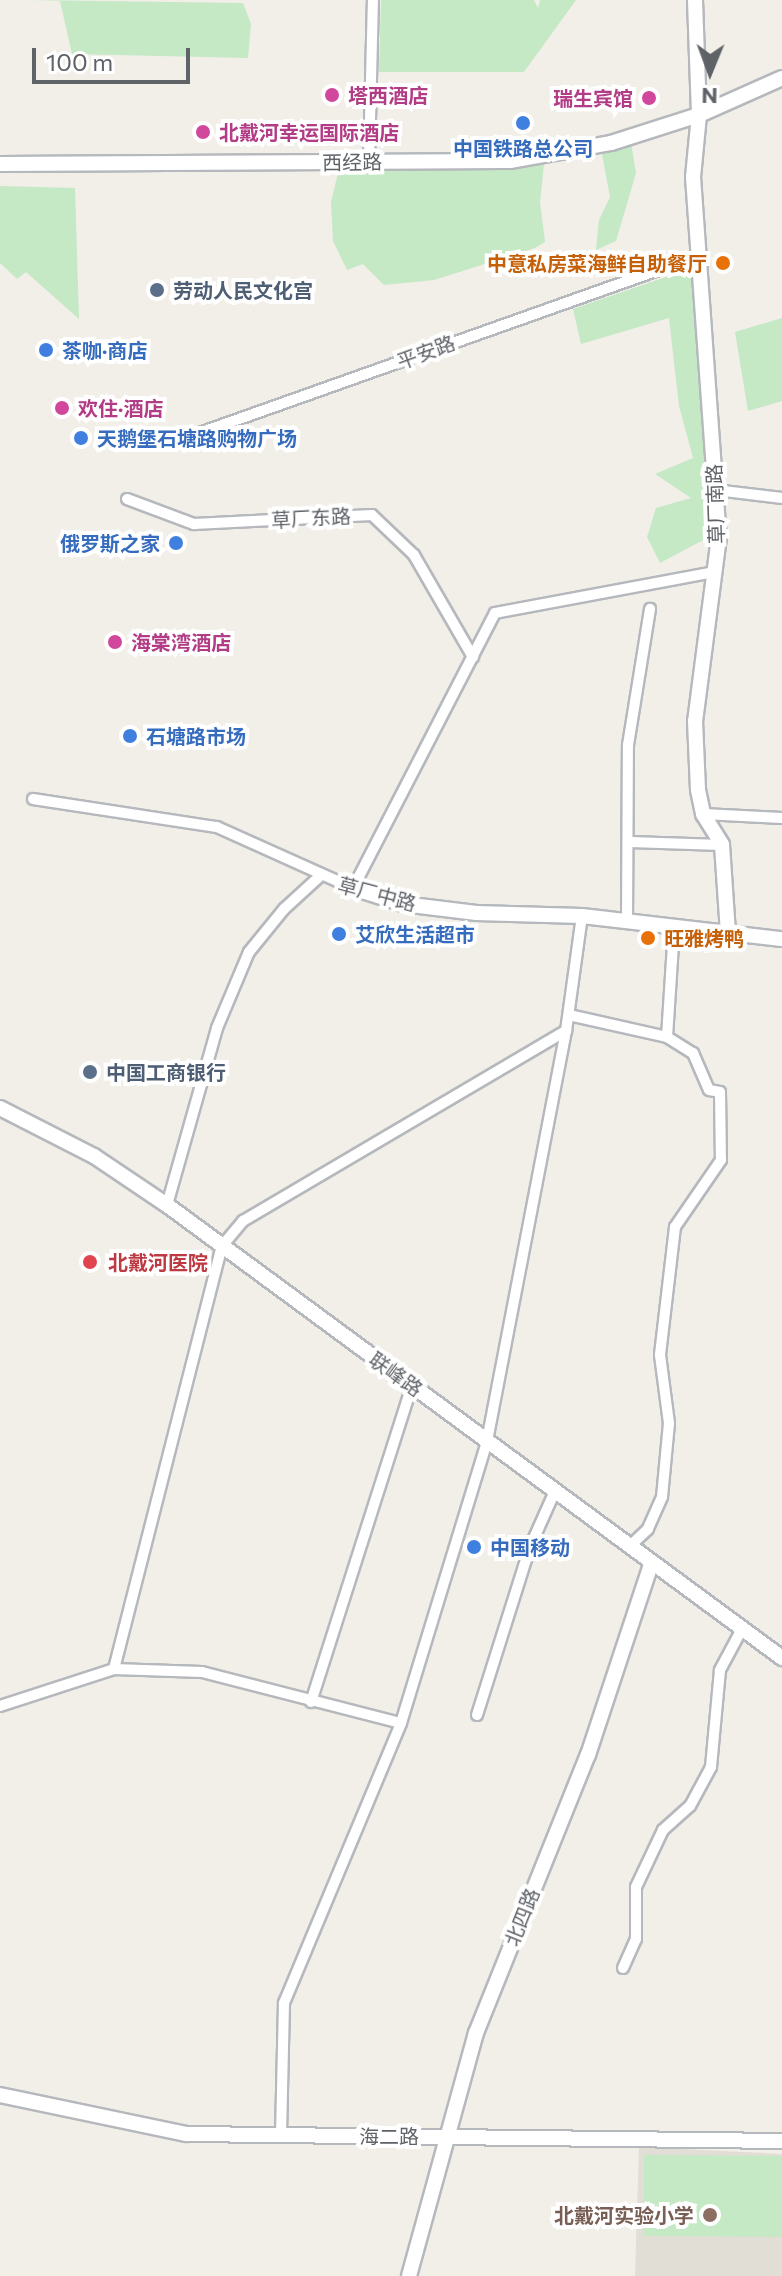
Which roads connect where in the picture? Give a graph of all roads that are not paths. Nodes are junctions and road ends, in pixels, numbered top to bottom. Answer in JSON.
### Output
{"nodes":[{"id":1,"x":373,"y":0,"type":"edge"},
{"id":2,"x":695,"y":0,"type":"edge"},
{"id":3,"x":782,"y":78,"type":"edge"},
{"id":4,"x":699,"y":115,"type":"junction"},
{"id":5,"x":369,"y":161,"type":"junction"},
{"id":6,"x":0,"y":164,"type":"edge"},
{"id":7,"x":698,"y":256,"type":"junction"},
{"id":8,"x":153,"y":444,"type":"dead end"},
{"id":9,"x":715,"y":490,"type":"junction"},
{"id":10,"x":782,"y":498,"type":"edge"},
{"id":11,"x":127,"y":499,"type":"dead end"},
{"id":12,"x":714,"y":572,"type":"junction"},
{"id":13,"x":650,"y":609,"type":"dead end"},
{"id":14,"x":473,"y":657,"type":"junction"},
{"id":15,"x":33,"y":799,"type":"dead end"},
{"id":16,"x":703,"y":814,"type":"junction"},
{"id":17,"x":782,"y":818,"type":"edge"},
{"id":18,"x":630,"y":842,"type":"junction"},
{"id":19,"x":722,"y":845,"type":"junction"},
{"id":20,"x":319,"y":877,"type":"junction"},
{"id":21,"x":353,"y":888,"type":"junction"},
{"id":22,"x":582,"y":916,"type":"junction"},
{"id":23,"x":627,"y":923,"type":"junction"},
{"id":24,"x":674,"y":928,"type":"junction"},
{"id":25,"x":728,"y":934,"type":"junction"},
{"id":26,"x":782,"y":939,"type":"edge"},
{"id":27,"x":569,"y":1015,"type":"junction"},
{"id":28,"x":566,"y":1031,"type":"junction"},
{"id":29,"x":667,"y":1037,"type":"junction"},
{"id":30,"x":0,"y":1108,"type":"edge"},
{"id":31,"x":167,"y":1205,"type":"junction"},
{"id":32,"x":222,"y":1246,"type":"junction"},
{"id":33,"x":412,"y":1386,"type":"junction"},
{"id":34,"x":487,"y":1441,"type":"junction"},
{"id":35,"x":555,"y":1491,"type":"junction"},
{"id":36,"x":630,"y":1546,"type":"junction"},
{"id":37,"x":652,"y":1562,"type":"junction"},
{"id":38,"x":742,"y":1629,"type":"junction"},
{"id":39,"x":782,"y":1658,"type":"edge"},
{"id":40,"x":114,"y":1669,"type":"junction"},
{"id":41,"x":311,"y":1702,"type":"junction"},
{"id":42,"x":0,"y":1706,"type":"edge"},
{"id":43,"x":477,"y":1715,"type":"dead end"},
{"id":44,"x":401,"y":1723,"type":"junction"},
{"id":45,"x":623,"y":1968,"type":"dead end"},
{"id":46,"x":0,"y":2095,"type":"edge"},
{"id":47,"x":281,"y":2135,"type":"junction"},
{"id":48,"x":443,"y":2136,"type":"junction"},
{"id":49,"x":782,"y":2141,"type":"edge"},
{"id":50,"x":409,"y":2276,"type":"edge"}],
"edges":[{"from":1,"to":5,"type":"street"},
{"from":2,"to":4,"type":"street","name":"草厂南路"},
{"from":3,"to":4,"type":"street","name":"西经路"},
{"from":4,"to":5,"type":"street","name":"西经路"},
{"from":4,"to":7,"type":"street","name":"草厂南路"},
{"from":5,"to":6,"type":"street","name":"西经路"},
{"from":7,"to":8,"type":"street","name":"平安路"},
{"from":7,"to":9,"type":"street","name":"草厂南路"},
{"from":9,"to":10,"type":"street"},
{"from":9,"to":12,"type":"street","name":"草厂南路"},
{"from":11,"to":14,"type":"street","name":"草厂东路"},
{"from":12,"to":14,"type":"street"},
{"from":12,"to":16,"type":"street","name":"草厂南路"},
{"from":13,"to":18,"type":"street"},
{"from":14,"to":21,"type":"street"},
{"from":15,"to":20,"type":"street","name":"草厂中路"},
{"from":16,"to":17,"type":"street"},
{"from":16,"to":19,"type":"street","name":"草厂南路"},
{"from":18,"to":19,"type":"street"},
{"from":18,"to":23,"type":"street"},
{"from":19,"to":25,"type":"street","name":"草厂南路"},
{"from":20,"to":21,"type":"street","name":"草厂中路"},
{"from":20,"to":31,"type":"street"},
{"from":21,"to":22,"type":"street","name":"草厂中路"},
{"from":22,"to":23,"type":"street","name":"草厂中路"},
{"from":22,"to":27,"type":"street"},
{"from":23,"to":24,"type":"street","name":"草厂中路"},
{"from":24,"to":25,"type":"street","name":"草厂中路"},
{"from":24,"to":29,"type":"street"},
{"from":25,"to":26,"type":"street","name":"草厂中路"},
{"from":27,"to":28,"type":"street"},
{"from":27,"to":29,"type":"street"},
{"from":28,"to":32,"type":"street"},
{"from":28,"to":34,"type":"street"},
{"from":29,"to":36,"type":"street"},
{"from":30,"to":31,"type":"street","name":"联峰路"},
{"from":31,"to":32,"type":"street","name":"联峰路"},
{"from":32,"to":33,"type":"street","name":"联峰路"},
{"from":32,"to":40,"type":"street"},
{"from":33,"to":34,"type":"street","name":"联峰路"},
{"from":33,"to":41,"type":"street"},
{"from":34,"to":35,"type":"street","name":"联峰路"},
{"from":34,"to":44,"type":"street"},
{"from":35,"to":36,"type":"street","name":"联峰路"},
{"from":35,"to":43,"type":"street"},
{"from":36,"to":37,"type":"street","name":"联峰路"},
{"from":37,"to":38,"type":"street","name":"联峰路"},
{"from":37,"to":48,"type":"street","name":"北四路"},
{"from":38,"to":39,"type":"street","name":"联峰路"},
{"from":38,"to":45,"type":"street"},
{"from":40,"to":41,"type":"street"},
{"from":40,"to":42,"type":"street"},
{"from":41,"to":44,"type":"street"},
{"from":44,"to":47,"type":"street"},
{"from":46,"to":47,"type":"street","name":"海二路"},
{"from":47,"to":48,"type":"street","name":"海二路"},
{"from":48,"to":49,"type":"street","name":"海二路"},
{"from":48,"to":50,"type":"street","name":"北四路"}]}
